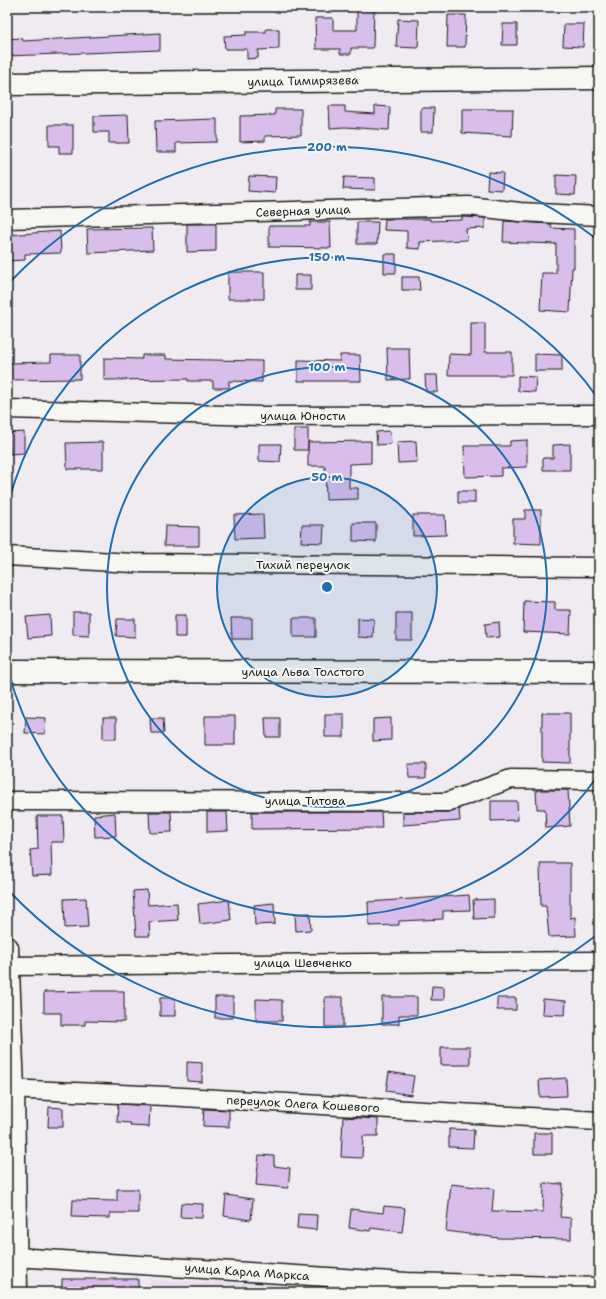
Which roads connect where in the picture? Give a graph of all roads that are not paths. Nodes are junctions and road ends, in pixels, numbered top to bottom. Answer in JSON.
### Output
{"nodes":[{"id":1,"x":599,"y":78,"type":"edge"},
{"id":2,"x":7,"y":84,"type":"edge"},
{"id":3,"x":599,"y":216,"type":"edge"},
{"id":4,"x":7,"y":219,"type":"edge"},
{"id":5,"x":7,"y":409,"type":"edge"},
{"id":6,"x":599,"y":415,"type":"edge"},
{"id":7,"x":7,"y":556,"type":"edge"},
{"id":8,"x":599,"y":567,"type":"edge"},
{"id":9,"x":7,"y":671,"type":"edge"},
{"id":10,"x":599,"y":672,"type":"edge"},
{"id":11,"x":599,"y":780,"type":"edge"},
{"id":12,"x":7,"y":800,"type":"edge"},
{"id":13,"x":7,"y":960,"type":"edge"},
{"id":14,"x":599,"y":961,"type":"edge"},
{"id":15,"x":10,"y":1089,"type":"edge"},
{"id":16,"x":599,"y":1121,"type":"edge"},
{"id":17,"x":12,"y":1249,"type":"edge"},
{"id":18,"x":407,"y":1287,"type":"edge"},
{"id":19,"x":599,"y":1287,"type":"edge"},
{"id":20,"x":16,"y":1292,"type":"edge"}],
"edges":[{"from":1,"to":2,"type":"street","name":"улица Тимирязева"},
{"from":3,"to":4,"type":"street","name":"Северная улица"},
{"from":5,"to":6,"type":"street","name":"улица Юности"},
{"from":7,"to":8,"type":"street","name":"Тихий переулок"},
{"from":9,"to":10,"type":"street","name":"улица Льва Толстого"},
{"from":11,"to":12,"type":"street","name":"улица Титова"},
{"from":13,"to":14,"type":"street","name":"улица Шевченко"},
{"from":13,"to":15,"type":"street"},
{"from":15,"to":16,"type":"street","name":"переулок Олега Кошевого"},
{"from":15,"to":17,"type":"street"},
{"from":17,"to":18,"type":"street","name":"улица Карла Маркса"},
{"from":17,"to":20,"type":"street"},
{"from":18,"to":19,"type":"street","name":"улица Карла Маркса"}]}
